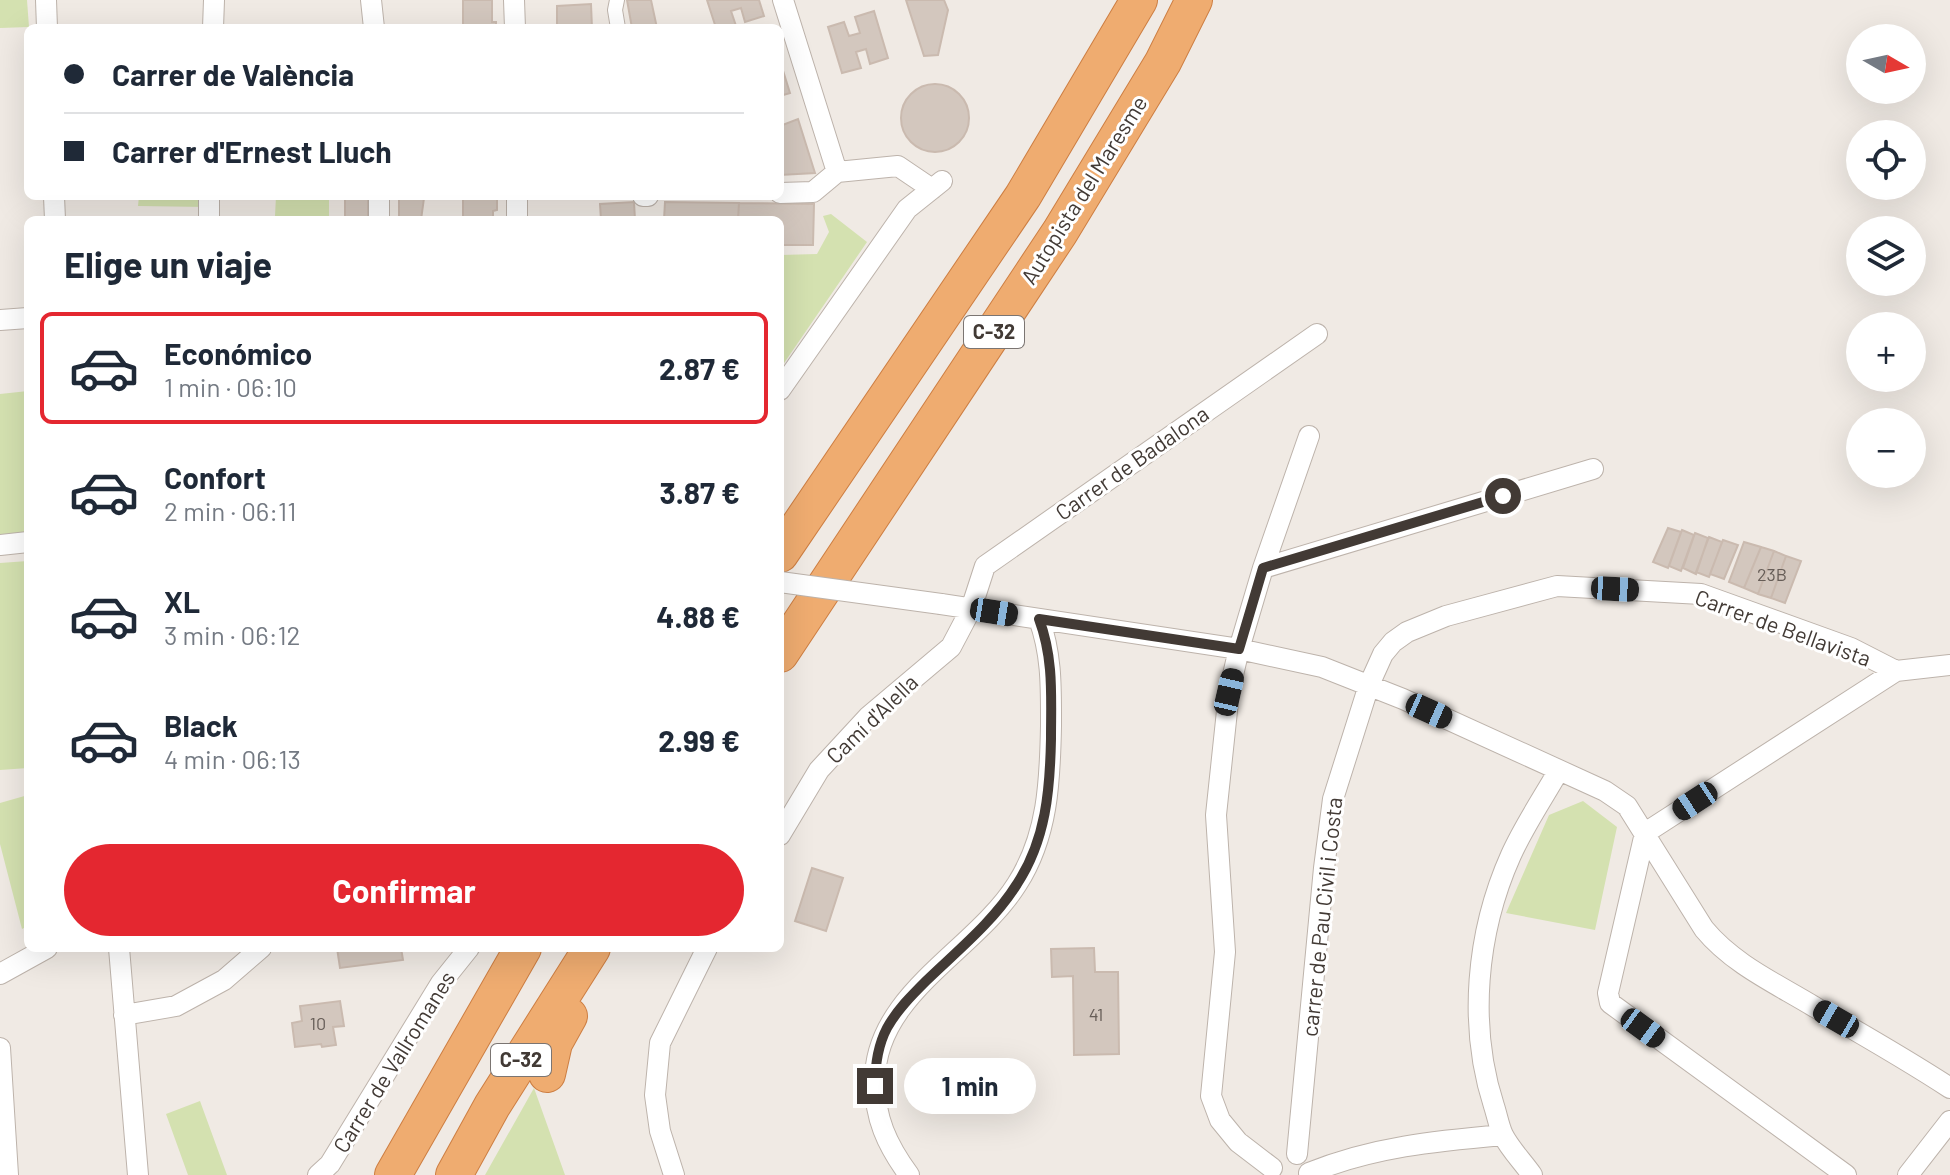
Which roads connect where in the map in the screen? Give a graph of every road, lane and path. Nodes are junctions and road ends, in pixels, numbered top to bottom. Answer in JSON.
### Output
{"nodes":[{"id":1,"x":46,"y":0,"type":"edge"},
{"id":2,"x":214,"y":0,"type":"edge"},
{"id":3,"x":371,"y":0,"type":"edge"},
{"id":4,"x":514,"y":0,"type":"edge"},
{"id":5,"x":617,"y":0,"type":"edge"},
{"id":6,"x":783,"y":0,"type":"edge"},
{"id":7,"x":1194,"y":0,"type":"edge"},
{"id":8,"x":1129,"y":10,"type":"edge"},
{"id":9,"x":47,"y":24,"type":"edge"},
{"id":10,"x":213,"y":24,"type":"edge"},
{"id":11,"x":374,"y":24,"type":"edge"},
{"id":12,"x":515,"y":24,"type":"edge"},
{"id":13,"x":617,"y":24,"type":"edge"},
{"id":14,"x":837,"y":172,"type":"junction"},
{"id":15,"x":784,"y":193,"type":"edge"},
{"id":16,"x":24,"y":318,"type":"edge"},
{"id":17,"x":0,"y":320,"type":"edge"},
{"id":18,"x":1317,"y":334,"type":"dead end"},
{"id":19,"x":784,"y":384,"type":"edge"},
{"id":20,"x":1309,"y":436,"type":"dead end"},
{"id":21,"x":1593,"y":469,"type":"dead end"},
{"id":22,"x":24,"y":542,"type":"edge"},
{"id":23,"x":0,"y":545,"type":"edge"},
{"id":24,"x":784,"y":548,"type":"edge"},
{"id":25,"x":1263,"y":568,"type":"junction"},
{"id":26,"x":784,"y":583,"type":"edge"},
{"id":27,"x":971,"y":609,"type":"junction"},
{"id":28,"x":1039,"y":619,"type":"junction"},
{"id":29,"x":784,"y":648,"type":"edge"},
{"id":30,"x":1239,"y":649,"type":"junction"},
{"id":31,"x":1950,"y":665,"type":"edge"},
{"id":32,"x":1896,"y":671,"type":"junction"},
{"id":33,"x":1369,"y":685,"type":"junction"},
{"id":34,"x":1559,"y":770,"type":"junction"},
{"id":35,"x":784,"y":828,"type":"edge"},
{"id":36,"x":1645,"y":833,"type":"junction"},
{"id":37,"x":40,"y":952,"type":"edge"},
{"id":38,"x":119,"y":952,"type":"edge"},
{"id":39,"x":256,"y":952,"type":"edge"},
{"id":40,"x":466,"y":952,"type":"edge"},
{"id":41,"x":521,"y":952,"type":"edge"},
{"id":42,"x":589,"y":952,"type":"edge"},
{"id":43,"x":604,"y":952,"type":"edge"},
{"id":44,"x":705,"y":952,"type":"edge"},
{"id":45,"x":0,"y":974,"type":"edge"},
{"id":46,"x":124,"y":1015,"type":"junction"},
{"id":47,"x":0,"y":1048,"type":"edge"},
{"id":48,"x":547,"y":1074,"type":"dead end"},
{"id":49,"x":1950,"y":1088,"type":"edge"},
{"id":50,"x":1950,"y":1121,"type":"edge"},
{"id":51,"x":1503,"y":1135,"type":"junction"},
{"id":52,"x":1297,"y":1154,"type":"junction"},
{"id":53,"x":1272,"y":1172,"type":"edge"},
{"id":54,"x":1309,"y":1174,"type":"edge"},
{"id":55,"x":8,"y":1175,"type":"edge"},
{"id":56,"x":138,"y":1175,"type":"edge"},
{"id":57,"x":318,"y":1175,"type":"edge"},
{"id":58,"x":393,"y":1175,"type":"edge"},
{"id":59,"x":454,"y":1175,"type":"edge"},
{"id":60,"x":674,"y":1175,"type":"edge"},
{"id":61,"x":909,"y":1175,"type":"edge"},
{"id":62,"x":1532,"y":1175,"type":"edge"},
{"id":63,"x":1846,"y":1175,"type":"edge"},
{"id":64,"x":1908,"y":1175,"type":"edge"}],
"edges":[{"from":1,"to":9,"type":"street"},
{"from":2,"to":10,"type":"street"},
{"from":3,"to":11,"type":"street"},
{"from":4,"to":12,"type":"street"},
{"from":5,"to":13,"type":"street"},
{"from":6,"to":14,"type":"street"},
{"from":7,"to":29,"type":"highway","name":"Autopista del Maresme","number":"C-32"},
{"from":8,"to":24,"type":"highway","number":"C-32"},
{"from":14,"to":15,"type":"street"},
{"from":14,"to":19,"type":"street"},
{"from":16,"to":17,"type":"street"},
{"from":18,"to":27,"type":"street","name":"Carrer de Badalona"},
{"from":20,"to":25,"type":"street"},
{"from":21,"to":25,"type":"street"},
{"from":22,"to":23,"type":"street"},
{"from":25,"to":30,"type":"street"},
{"from":26,"to":27,"type":"street","bridge":true},
{"from":27,"to":28,"type":"street"},
{"from":27,"to":35,"type":"street","name":"Camí d'Alella"},
{"from":28,"to":30,"type":"street"},
{"from":28,"to":61,"type":"street"},
{"from":30,"to":33,"type":"street"},
{"from":30,"to":53,"type":"street"},
{"from":31,"to":32,"type":"street"},
{"from":32,"to":33,"type":"street","name":"Carrer de Bellavista"},
{"from":32,"to":36,"type":"street"},
{"from":33,"to":34,"type":"street"},
{"from":33,"to":52,"type":"street","name":"carrer de Pau Civil i Costa"},
{"from":34,"to":36,"type":"street"},
{"from":34,"to":51,"type":"street"},
{"from":36,"to":49,"type":"street"},
{"from":36,"to":63,"type":"street"},
{"from":37,"to":45,"type":"street"},
{"from":38,"to":46,"type":"street"},
{"from":39,"to":46,"type":"street"},
{"from":40,"to":57,"type":"street","name":"Carrer de Vallromanes"},
{"from":41,"to":58,"type":"highway","number":"C-32"},
{"from":42,"to":59,"type":"highway","number":"C-32"},
{"from":43,"to":48,"type":"highway"},
{"from":44,"to":60,"type":"street"},
{"from":46,"to":56,"type":"street"},
{"from":47,"to":55,"type":"street"},
{"from":50,"to":64,"type":"street"},
{"from":51,"to":54,"type":"street"},
{"from":51,"to":62,"type":"street"},
{"from":52,"to":53,"type":"street"},
{"from":52,"to":54,"type":"street"}]}
